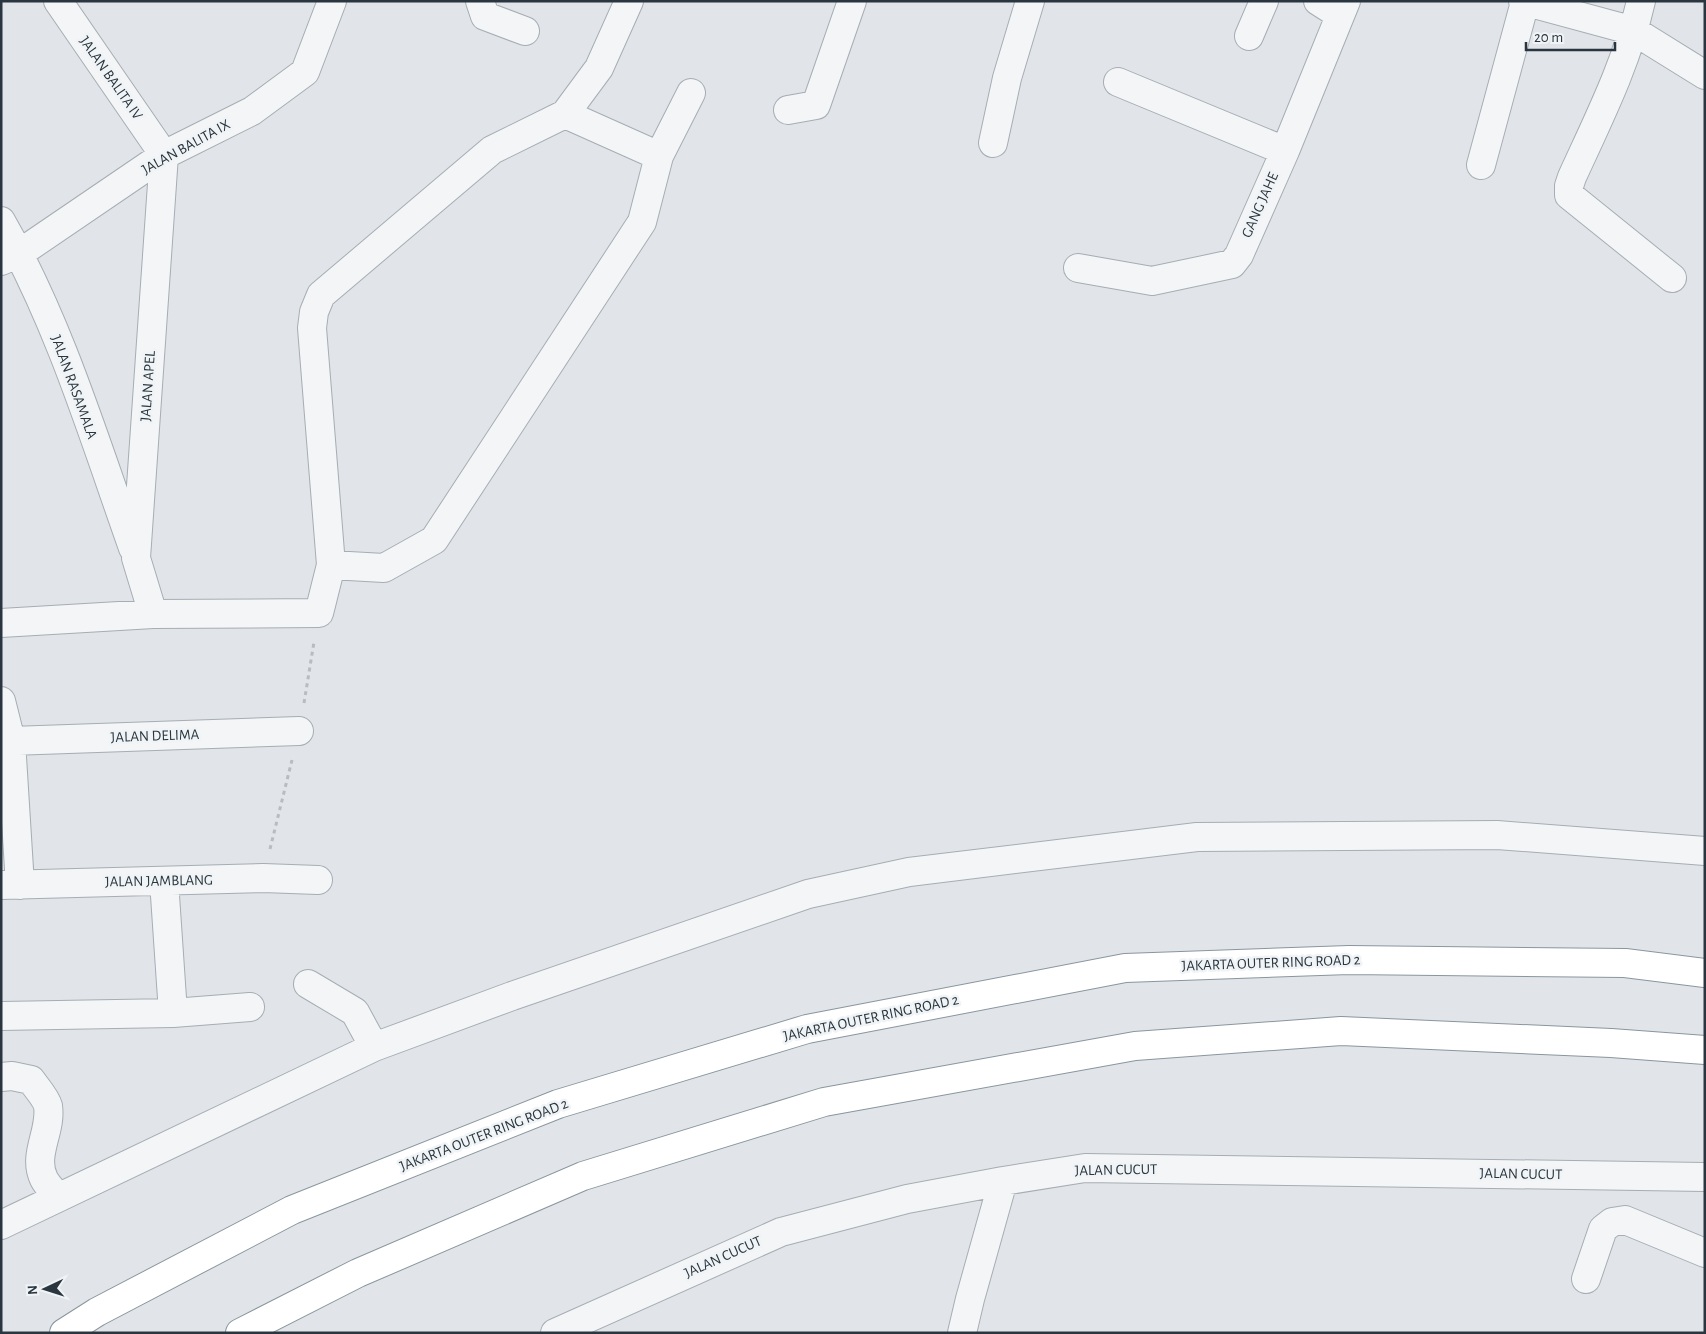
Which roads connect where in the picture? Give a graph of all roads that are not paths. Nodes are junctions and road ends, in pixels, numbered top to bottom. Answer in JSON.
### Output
{"nodes":[{"id":1,"x":58,"y":1,"type":"edge"},
{"id":2,"x":332,"y":1,"type":"edge"},
{"id":3,"x":480,"y":1,"type":"edge"},
{"id":4,"x":629,"y":1,"type":"edge"},
{"id":5,"x":852,"y":1,"type":"edge"},
{"id":6,"x":1030,"y":1,"type":"edge"},
{"id":7,"x":1264,"y":1,"type":"edge"},
{"id":8,"x":1642,"y":1,"type":"edge"},
{"id":9,"x":1524,"y":2,"type":"edge"},
{"id":10,"x":1335,"y":6,"type":"edge"},
{"id":11,"x":525,"y":30,"type":"dead end"},
{"id":12,"x":1634,"y":31,"type":"junction"},
{"id":13,"x":1249,"y":36,"type":"dead end"},
{"id":14,"x":1705,"y":75,"type":"edge"},
{"id":15,"x":1118,"y":82,"type":"dead end"},
{"id":16,"x":691,"y":93,"type":"dead end"},
{"id":17,"x":788,"y":110,"type":"dead end"},
{"id":18,"x":565,"y":114,"type":"junction"},
{"id":19,"x":993,"y":143,"type":"dead end"},
{"id":20,"x":1285,"y":151,"type":"junction"},
{"id":21,"x":164,"y":155,"type":"junction"},
{"id":22,"x":659,"y":156,"type":"junction"},
{"id":23,"x":1481,"y":165,"type":"dead end"},
{"id":24,"x":1,"y":220,"type":"edge"},
{"id":25,"x":11,"y":257,"type":"edge"},
{"id":26,"x":1078,"y":268,"type":"dead end"},
{"id":27,"x":1672,"y":278,"type":"dead end"},
{"id":28,"x":136,"y":558,"type":"junction"},
{"id":29,"x":331,"y":565,"type":"junction"},
{"id":30,"x":153,"y":614,"type":"junction"},
{"id":31,"x":1,"y":623,"type":"edge"},
{"id":32,"x":1,"y":701,"type":"edge"},
{"id":33,"x":299,"y":731,"type":"dead end"},
{"id":34,"x":11,"y":741,"type":"junction"},
{"id":35,"x":1705,"y":852,"type":"edge"},
{"id":36,"x":318,"y":880,"type":"dead end"},
{"id":37,"x":164,"y":882,"type":"junction"},
{"id":38,"x":11,"y":885,"type":"edge"},
{"id":39,"x":1705,"y":973,"type":"edge"},
{"id":40,"x":308,"y":984,"type":"dead end"},
{"id":41,"x":250,"y":1007,"type":"dead end"},
{"id":42,"x":173,"y":1013,"type":"junction"},
{"id":43,"x":1,"y":1016,"type":"edge"},
{"id":44,"x":374,"y":1047,"type":"junction"},
{"id":45,"x":1705,"y":1050,"type":"edge"},
{"id":46,"x":1,"y":1076,"type":"edge"},
{"id":47,"x":1705,"y":1177,"type":"edge"},
{"id":48,"x":1004,"y":1181,"type":"junction"},
{"id":49,"x":58,"y":1197,"type":"junction"},
{"id":50,"x":1,"y":1225,"type":"edge"},
{"id":51,"x":1705,"y":1253,"type":"edge"},
{"id":52,"x":1586,"y":1279,"type":"dead end"},
{"id":53,"x":64,"y":1333,"type":"edge"},
{"id":54,"x":240,"y":1333,"type":"edge"},
{"id":55,"x":555,"y":1333,"type":"edge"},
{"id":56,"x":962,"y":1333,"type":"edge"}],
"edges":[{"from":1,"to":21,"type":"street","name":"JALAN BALITA IV"},
{"from":2,"to":21,"type":"street","name":"JALAN BALITA IX"},
{"from":3,"to":11,"type":"street"},
{"from":4,"to":18,"type":"street"},
{"from":5,"to":17,"type":"street"},
{"from":6,"to":19,"type":"street"},
{"from":7,"to":13,"type":"street"},
{"from":8,"to":12,"type":"street"},
{"from":9,"to":12,"type":"street"},
{"from":9,"to":23,"type":"street"},
{"from":10,"to":20,"type":"street","name":"GANG JAHE"},
{"from":12,"to":14,"type":"street"},
{"from":12,"to":27,"type":"street"},
{"from":15,"to":20,"type":"street"},
{"from":16,"to":22,"type":"street"},
{"from":18,"to":22,"type":"street"},
{"from":18,"to":29,"type":"street"},
{"from":20,"to":26,"type":"street","name":"GANG JAHE"},
{"from":21,"to":25,"type":"street","name":"JALAN BALITA IX"},
{"from":21,"to":28,"type":"street","name":"JALAN APEL"},
{"from":22,"to":29,"type":"street"},
{"from":24,"to":25,"type":"street","name":"JALAN RASAMALA"},
{"from":25,"to":28,"type":"street","name":"JALAN RASAMALA"},
{"from":28,"to":30,"type":"street","name":"JALAN APEL"},
{"from":29,"to":30,"type":"street"},
{"from":30,"to":31,"type":"street"},
{"from":32,"to":34,"type":"street"},
{"from":33,"to":34,"type":"street","name":"JALAN DELIMA"},
{"from":34,"to":38,"type":"street"},
{"from":35,"to":44,"type":"street"},
{"from":36,"to":37,"type":"street","name":"JALAN JAMBLANG"},
{"from":37,"to":38,"type":"street","name":"JALAN JAMBLANG"},
{"from":37,"to":42,"type":"street"},
{"from":39,"to":53,"type":"highway","name":"JAKARTA OUTER RING ROAD 2"},
{"from":40,"to":44,"type":"street"},
{"from":41,"to":42,"type":"street"},
{"from":42,"to":43,"type":"street"},
{"from":44,"to":49,"type":"street"},
{"from":45,"to":54,"type":"highway"},
{"from":46,"to":49,"type":"street"},
{"from":47,"to":48,"type":"street","name":"JALAN CUCUT"},
{"from":48,"to":55,"type":"street","name":"JALAN CUCUT"},
{"from":48,"to":56,"type":"street"},
{"from":49,"to":50,"type":"street"},
{"from":51,"to":52,"type":"street"}]}
